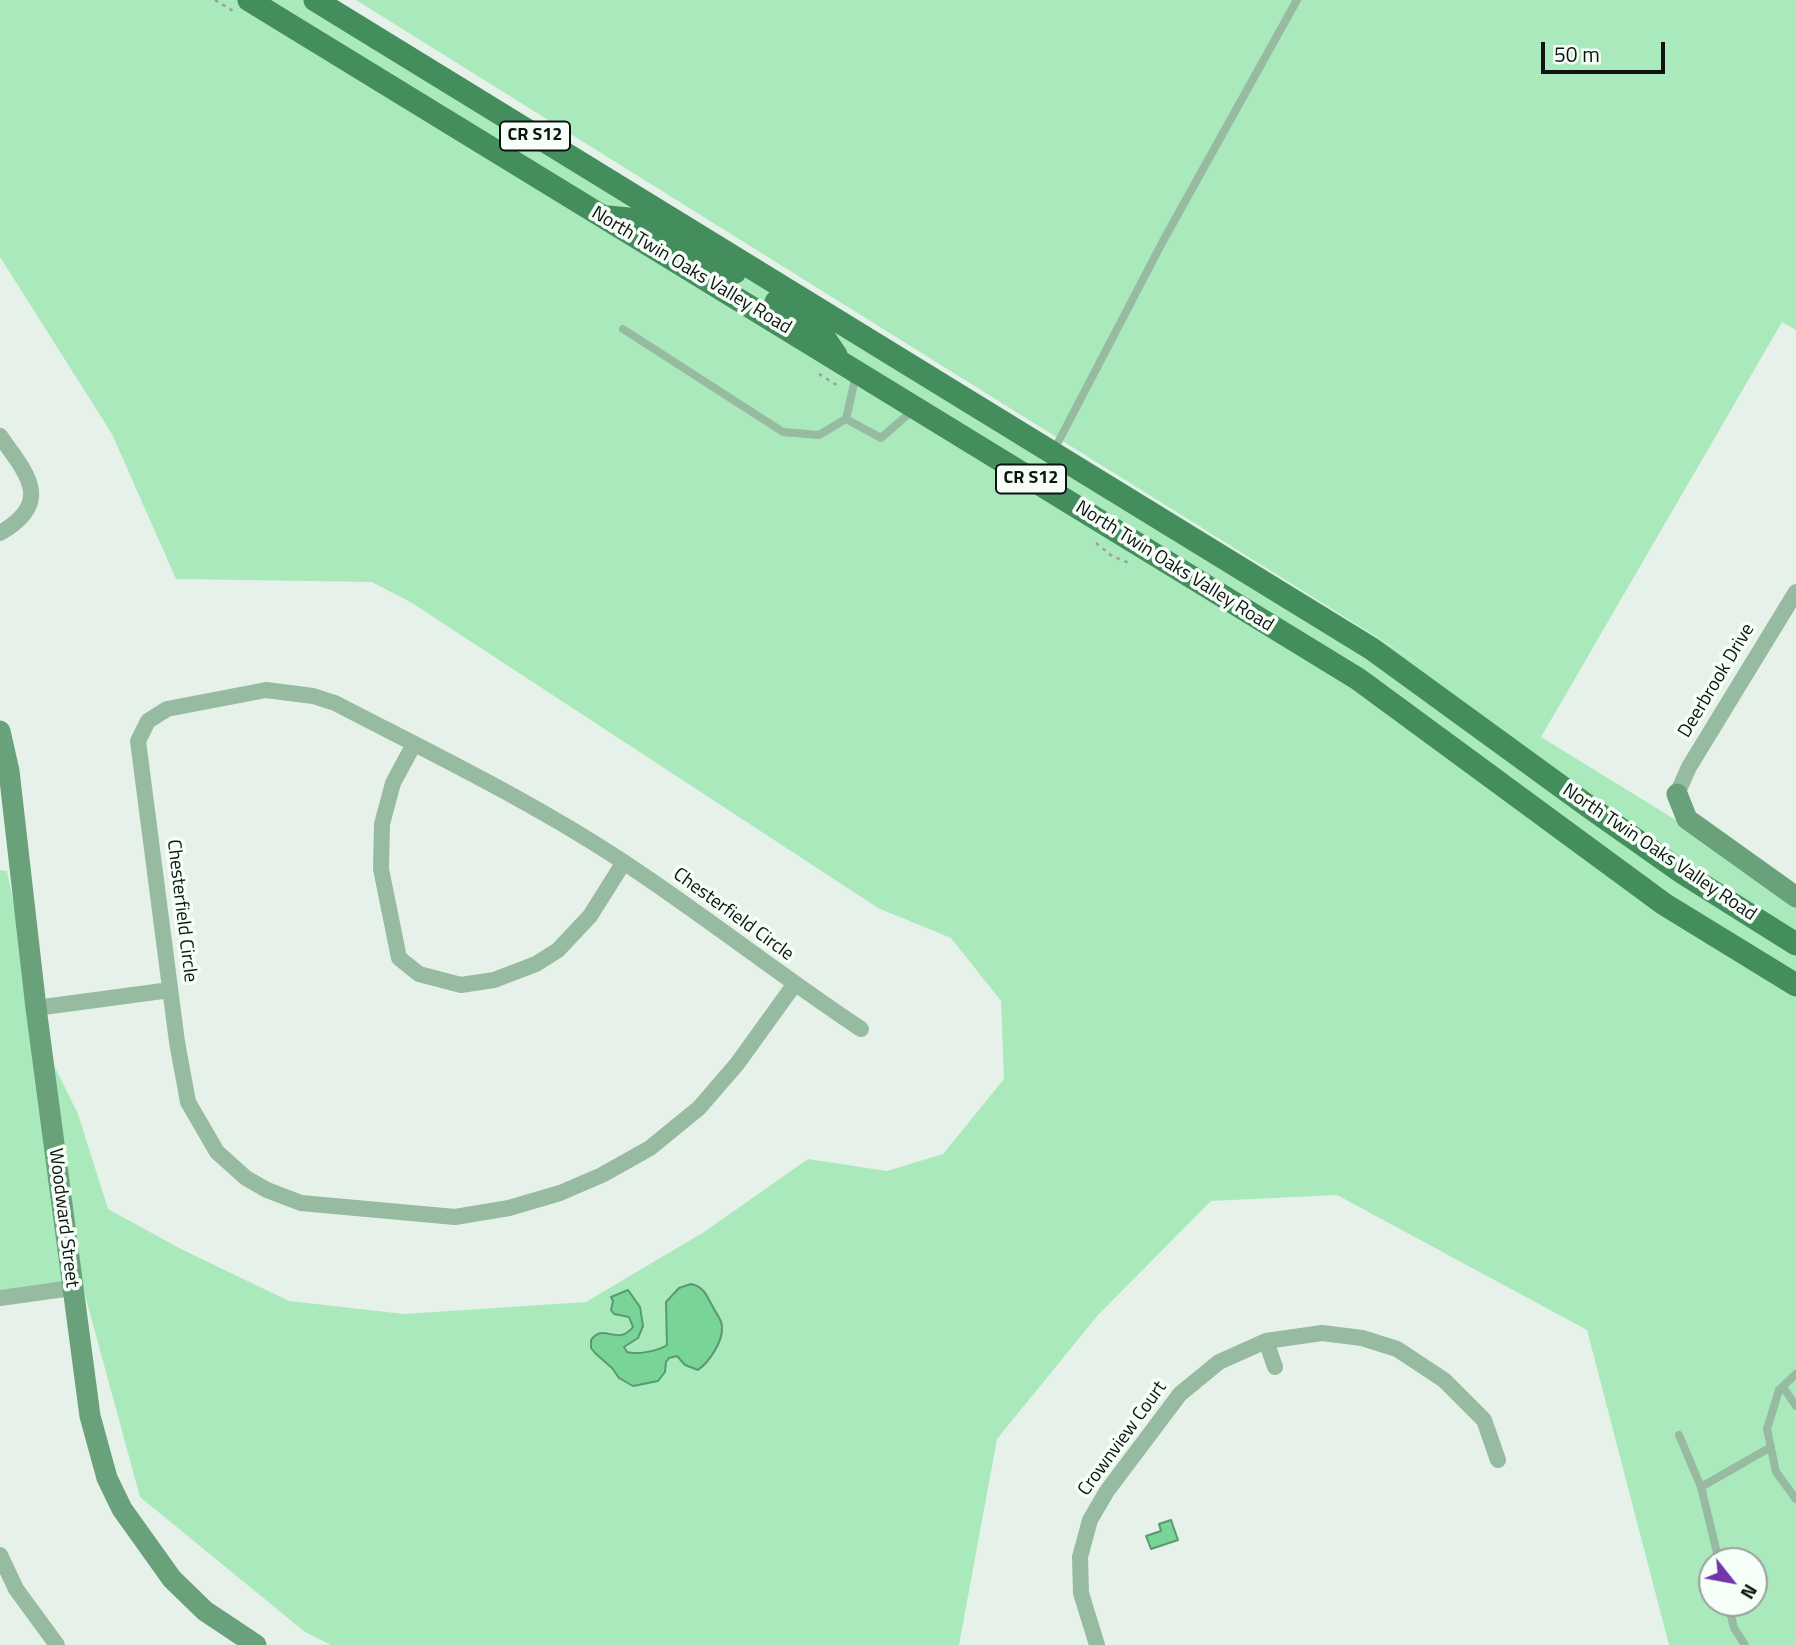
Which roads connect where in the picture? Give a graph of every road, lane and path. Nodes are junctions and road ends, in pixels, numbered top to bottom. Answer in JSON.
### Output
{"nodes":[{"id":1,"x":248,"y":0,"type":"edge"},
{"id":2,"x":315,"y":0,"type":"edge"},
{"id":3,"x":1297,"y":0,"type":"edge"},
{"id":4,"x":601,"y":216,"type":"junction"},
{"id":5,"x":755,"y":272,"type":"junction"},
{"id":6,"x":623,"y":329,"type":"dead end"},
{"id":7,"x":850,"y":368,"type":"junction"},
{"id":8,"x":915,"y":408,"type":"junction"},
{"id":9,"x":846,"y":419,"type":"junction"},
{"id":10,"x":0,"y":436,"type":"edge"},
{"id":11,"x":1053,"y":452,"type":"junction"},
{"id":12,"x":0,"y":533,"type":"edge"},
{"id":13,"x":1089,"y":538,"type":"dead end"},
{"id":14,"x":1133,"y":565,"type":"dead end"},
{"id":15,"x":1796,"y":592,"type":"edge"},
{"id":16,"x":0,"y":731,"type":"edge"},
{"id":17,"x":414,"y":744,"type":"junction"},
{"id":18,"x":1677,"y":794,"type":"joint"},
{"id":19,"x":624,"y":862,"type":"junction"},
{"id":20,"x":1796,"y":897,"type":"edge"},
{"id":21,"x":1796,"y":944,"type":"edge"},
{"id":22,"x":794,"y":985,"type":"junction"},
{"id":23,"x":1796,"y":985,"type":"edge"},
{"id":24,"x":170,"y":990,"type":"junction"},
{"id":25,"x":36,"y":1008,"type":"junction"},
{"id":26,"x":861,"y":1029,"type":"dead end"},
{"id":27,"x":72,"y":1288,"type":"junction"},
{"id":28,"x":0,"y":1298,"type":"edge"},
{"id":29,"x":1266,"y":1340,"type":"junction"},
{"id":30,"x":1275,"y":1367,"type":"dead end"},
{"id":31,"x":1796,"y":1374,"type":"edge"},
{"id":32,"x":1783,"y":1387,"type":"junction"},
{"id":33,"x":1796,"y":1406,"type":"edge"},
{"id":34,"x":1679,"y":1435,"type":"dead end"},
{"id":35,"x":1771,"y":1447,"type":"junction"},
{"id":36,"x":1498,"y":1460,"type":"dead end"},
{"id":37,"x":1701,"y":1487,"type":"junction"},
{"id":38,"x":1796,"y":1499,"type":"edge"},
{"id":39,"x":1716,"y":1547,"type":"edge"},
{"id":40,"x":0,"y":1555,"type":"edge"},
{"id":41,"x":1731,"y":1617,"type":"edge"},
{"id":42,"x":57,"y":1645,"type":"edge"},
{"id":43,"x":256,"y":1645,"type":"edge"},
{"id":44,"x":1097,"y":1645,"type":"edge"},
{"id":45,"x":1745,"y":1645,"type":"edge"}],
"edges":[{"from":1,"to":4,"type":"main road","name":"North Twin Oaks Valley Road","number":"CR S12"},
{"from":2,"to":5,"type":"main road","name":"North Twin Oaks Valley Road","number":"CR S12"},
{"from":3,"to":11,"type":"lane"},
{"from":4,"to":5,"type":"main road"},
{"from":4,"to":7,"type":"main road","name":"North Twin Oaks Valley Road","number":"CR S12"},
{"from":5,"to":7,"type":"main road"},
{"from":5,"to":11,"type":"main road","name":"North Twin Oaks Valley Road","number":"CR S12"},
{"from":6,"to":9,"type":"lane"},
{"from":7,"to":8,"type":"main road","name":"North Twin Oaks Valley Road","number":"CR S12"},
{"from":7,"to":9,"type":"lane"},
{"from":8,"to":9,"type":"lane"},
{"from":8,"to":23,"type":"main road","name":"North Twin Oaks Valley Road","number":"CR S12"},
{"from":10,"to":12,"type":"street"},
{"from":11,"to":21,"type":"main road","name":"North Twin Oaks Valley Road","number":"CR S12"},
{"from":13,"to":14,"type":"path"},
{"from":15,"to":18,"type":"street","name":"Deerbrook Drive"},
{"from":16,"to":25,"type":"street","name":"Woodward Street"},
{"from":17,"to":19,"type":"street","name":"Chesterfield Circle"},
{"from":17,"to":19,"type":"street"},
{"from":17,"to":24,"type":"street","name":"Chesterfield Circle"},
{"from":18,"to":20,"type":"street"},
{"from":19,"to":22,"type":"street","name":"Chesterfield Circle"},
{"from":22,"to":24,"type":"street","name":"Chesterfield Circle"},
{"from":22,"to":26,"type":"street","name":"Chesterfield Circle"},
{"from":24,"to":25,"type":"street"},
{"from":25,"to":27,"type":"street","name":"Woodward Street"},
{"from":27,"to":28,"type":"street"},
{"from":27,"to":43,"type":"street","name":"Woodward Street"},
{"from":29,"to":30,"type":"street"},
{"from":29,"to":36,"type":"street","name":"Crownview Court"},
{"from":29,"to":44,"type":"street","name":"Crownview Court"},
{"from":31,"to":32,"type":"lane"},
{"from":32,"to":33,"type":"lane"},
{"from":32,"to":35,"type":"lane"},
{"from":34,"to":37,"type":"lane"},
{"from":35,"to":37,"type":"lane"},
{"from":35,"to":38,"type":"lane"},
{"from":37,"to":39,"type":"lane"},
{"from":40,"to":42,"type":"street"},
{"from":41,"to":45,"type":"lane"}]}
